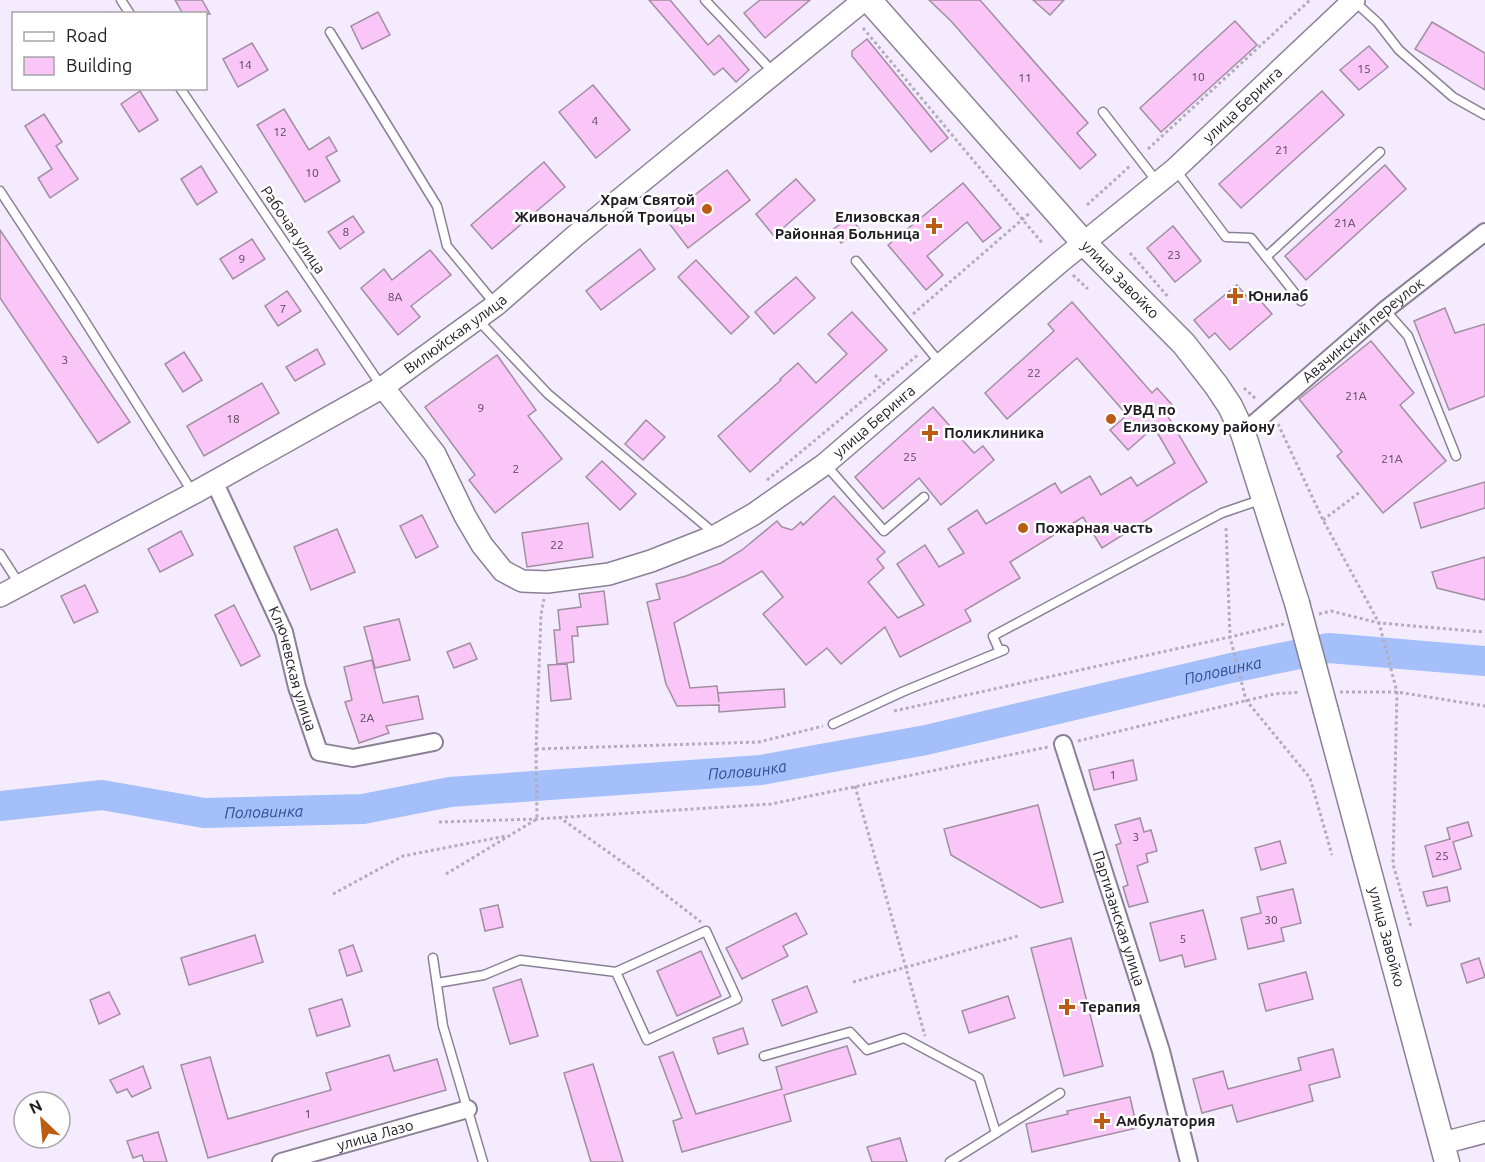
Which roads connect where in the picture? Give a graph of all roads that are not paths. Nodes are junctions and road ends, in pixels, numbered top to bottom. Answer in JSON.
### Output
{"nodes":[{"id":1,"x":705,"y":0,"type":"edge"},
{"id":2,"x":864,"y":0,"type":"edge"},
{"id":3,"x":869,"y":0,"type":"edge"},
{"id":4,"x":1354,"y":1,"type":"edge"},
{"id":5,"x":330,"y":32,"type":"dead end"},
{"id":6,"x":775,"y":73,"type":"junction"},
{"id":7,"x":181,"y":90,"type":"edge"},
{"id":8,"x":1103,"y":112,"type":"dead end"},
{"id":9,"x":1485,"y":115,"type":"edge"},
{"id":10,"x":1380,"y":152,"type":"dead end"},
{"id":11,"x":1175,"y":169,"type":"junction"},
{"id":12,"x":1158,"y":183,"type":"junction"},
{"id":13,"x":0,"y":191,"type":"edge"},
{"id":14,"x":1485,"y":232,"type":"edge"},
{"id":15,"x":1084,"y":243,"type":"junction"},
{"id":16,"x":1266,"y":257,"type":"junction"},
{"id":17,"x":856,"y":261,"type":"dead end"},
{"id":18,"x":1301,"y":301,"type":"dead end"},
{"id":19,"x":496,"y":305,"type":"junction"},
{"id":20,"x":1385,"y":310,"type":"junction"},
{"id":21,"x":477,"y":319,"type":"junction"},
{"id":22,"x":934,"y":355,"type":"junction"},
{"id":23,"x":383,"y":387,"type":"junction"},
{"id":24,"x":1243,"y":433,"type":"junction"},
{"id":25,"x":1456,"y":456,"type":"dead end"},
{"id":26,"x":825,"y":464,"type":"junction"},
{"id":27,"x":214,"y":481,"type":"junction"},
{"id":28,"x":194,"y":493,"type":"junction"},
{"id":29,"x":924,"y":497,"type":"dead end"},
{"id":30,"x":1263,"y":499,"type":"junction"},
{"id":31,"x":717,"y":535,"type":"junction"},
{"id":32,"x":0,"y":554,"type":"edge"},
{"id":33,"x":20,"y":585,"type":"junction"},
{"id":34,"x":0,"y":596,"type":"edge"},
{"id":35,"x":833,"y":724,"type":"road end"},
{"id":36,"x":434,"y":742,"type":"dead end"},
{"id":37,"x":1063,"y":744,"type":"road end"},
{"id":38,"x":433,"y":958,"type":"dead end"},
{"id":39,"x":616,"y":972,"type":"junction"},
{"id":40,"x":437,"y":983,"type":"junction"},
{"id":41,"x":764,"y":1056,"type":"dead end"},
{"id":42,"x":1060,"y":1093,"type":"dead end"},
{"id":43,"x":468,"y":1109,"type":"junction"},
{"id":44,"x":1485,"y":1132,"type":"edge"},
{"id":45,"x":996,"y":1133,"type":"junction"},
{"id":46,"x":1445,"y":1153,"type":"edge"},
{"id":47,"x":281,"y":1162,"type":"edge"},
{"id":48,"x":483,"y":1162,"type":"edge"},
{"id":49,"x":950,"y":1162,"type":"edge"},
{"id":50,"x":1189,"y":1162,"type":"edge"}],
"edges":[{"from":1,"to":6,"type":"lane"},
{"from":2,"to":6,"type":"street","name":"Вилюйская улица"},
{"from":3,"to":15,"type":"main road","name":"улица Завойко"},
{"from":4,"to":9,"type":"lane"},
{"from":4,"to":11,"type":"street","name":"улица Беринга"},
{"from":5,"to":19,"type":"lane"},
{"from":6,"to":19,"type":"street","name":"Вилюйская улица"},
{"from":7,"to":23,"type":"lane","name":"Рабочая улица"},
{"from":8,"to":12,"type":"lane"},
{"from":10,"to":16,"type":"lane"},
{"from":11,"to":12,"type":"street","name":"улица Беринга"},
{"from":11,"to":16,"type":"lane"},
{"from":12,"to":15,"type":"street","name":"улица Беринга"},
{"from":13,"to":28,"type":"lane"},
{"from":14,"to":20,"type":"street","name":"Авачинский переулок"},
{"from":15,"to":22,"type":"street","name":"улица Беринга"},
{"from":15,"to":24,"type":"main road","name":"улица Завойко"},
{"from":16,"to":18,"type":"lane"},
{"from":17,"to":22,"type":"lane"},
{"from":19,"to":21,"type":"street","name":"Вилюйская улица"},
{"from":20,"to":24,"type":"street","name":"Авачинский переулок"},
{"from":20,"to":25,"type":"lane"},
{"from":21,"to":23,"type":"street","name":"Вилюйская улица"},
{"from":21,"to":31,"type":"lane"},
{"from":22,"to":26,"type":"street","name":"улица Беринга"},
{"from":23,"to":27,"type":"street","name":"Вилюйская улица"},
{"from":23,"to":31,"type":"street","name":"улица Беринга"},
{"from":24,"to":30,"type":"main road","name":"улица Завойко"},
{"from":26,"to":29,"type":"lane"},
{"from":26,"to":31,"type":"street","name":"улица Беринга"},
{"from":27,"to":28,"type":"street","name":"Вилюйская улица"},
{"from":27,"to":36,"type":"street","name":"Ключевская улица"},
{"from":28,"to":33,"type":"street","name":"Вилюйская улица"},
{"from":30,"to":35,"type":"lane"},
{"from":30,"to":46,"type":"main road","name":"улица Завойко","bridge":true},
{"from":32,"to":33,"type":"lane"},
{"from":33,"to":34,"type":"street","name":"Вилюйская улица"},
{"from":37,"to":50,"type":"street","name":"Партизанская улица"},
{"from":38,"to":40,"type":"lane"},
{"from":39,"to":39,"type":"lane"},
{"from":39,"to":40,"type":"lane"},
{"from":40,"to":43,"type":"lane"},
{"from":41,"to":45,"type":"lane"},
{"from":42,"to":45,"type":"lane"},
{"from":43,"to":47,"type":"street","name":"улица Лазо"},
{"from":43,"to":48,"type":"lane"},
{"from":44,"to":46,"type":"street"},
{"from":45,"to":49,"type":"lane"}]}
